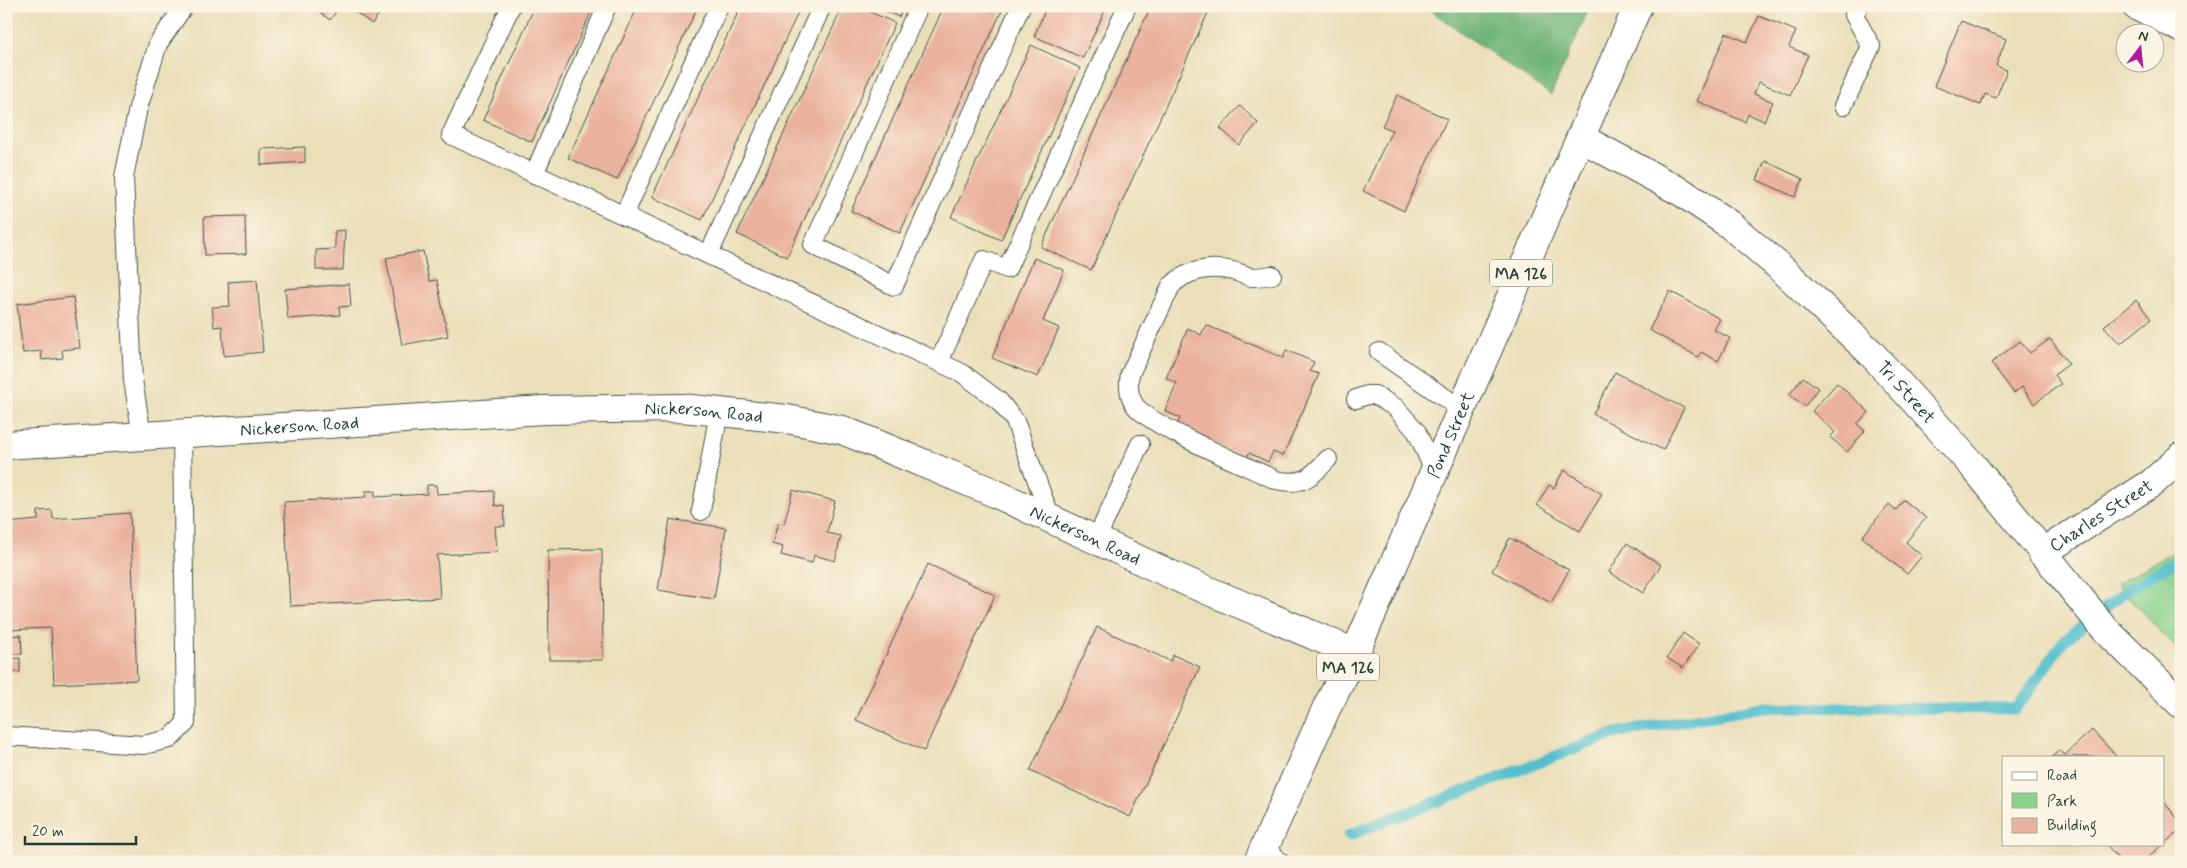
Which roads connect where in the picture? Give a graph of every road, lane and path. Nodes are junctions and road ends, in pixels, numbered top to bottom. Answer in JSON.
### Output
{"nodes":[{"id":1,"x":184,"y":6,"type":"edge"},
{"id":2,"x":511,"y":6,"type":"edge"},
{"id":3,"x":607,"y":6,"type":"edge"},
{"id":4,"x":719,"y":6,"type":"edge"},
{"id":5,"x":822,"y":6,"type":"edge"},
{"id":6,"x":919,"y":6,"type":"edge"},
{"id":7,"x":1021,"y":6,"type":"edge"},
{"id":8,"x":1127,"y":6,"type":"edge"},
{"id":9,"x":1638,"y":6,"type":"edge"},
{"id":10,"x":1859,"y":6,"type":"edge"},
{"id":11,"x":2136,"y":6,"type":"edge"},
{"id":12,"x":2181,"y":28,"type":"edge"},
{"id":13,"x":1843,"y":106,"type":"dead end"},
{"id":14,"x":1581,"y":138,"type":"junction"},
{"id":15,"x":534,"y":174,"type":"junction"},
{"id":16,"x":624,"y":215,"type":"junction"},
{"id":17,"x":709,"y":254,"type":"junction"},
{"id":18,"x":1272,"y":275,"type":"dead end"},
{"id":19,"x":1379,"y":352,"type":"dead end"},
{"id":20,"x":940,"y":362,"type":"junction"},
{"id":21,"x":1356,"y":399,"type":"dead end"},
{"id":22,"x":1462,"y":410,"type":"junction"},
{"id":23,"x":719,"y":412,"type":"junction"},
{"id":24,"x":182,"y":433,"type":"junction"},
{"id":25,"x":142,"y":436,"type":"junction"},
{"id":26,"x":1140,"y":444,"type":"dead end"},
{"id":27,"x":6,"y":445,"type":"edge"},
{"id":28,"x":2181,"y":457,"type":"edge"},
{"id":29,"x":1328,"y":459,"type":"dead end"},
{"id":30,"x":1434,"y":471,"type":"junction"},
{"id":31,"x":701,"y":512,"type":"dead end"},
{"id":32,"x":1051,"y":519,"type":"junction"},
{"id":33,"x":1096,"y":540,"type":"junction"},
{"id":34,"x":2042,"y":553,"type":"junction"},
{"id":35,"x":1355,"y":653,"type":"junction"},
{"id":36,"x":2181,"y":704,"type":"edge"},
{"id":37,"x":6,"y":736,"type":"edge"},
{"id":38,"x":1268,"y":856,"type":"edge"}],
"edges":[{"from":1,"to":25,"type":"lane"},
{"from":2,"to":15,"type":"lane"},
{"from":3,"to":15,"type":"lane"},
{"from":4,"to":16,"type":"lane"},
{"from":5,"to":17,"type":"lane"},
{"from":6,"to":7,"type":"lane"},
{"from":8,"to":20,"type":"lane"},
{"from":9,"to":14,"type":"street","name":"Pond Street","number":"MA 126"},
{"from":10,"to":13,"type":"lane"},
{"from":11,"to":12,"type":"street"},
{"from":14,"to":22,"type":"street","name":"Pond Street","number":"MA 126"},
{"from":14,"to":34,"type":"street","name":"Tri Street"},
{"from":15,"to":16,"type":"lane"},
{"from":16,"to":17,"type":"lane"},
{"from":17,"to":20,"type":"lane"},
{"from":18,"to":29,"type":"lane"},
{"from":19,"to":22,"type":"lane"},
{"from":20,"to":32,"type":"lane"},
{"from":21,"to":30,"type":"lane"},
{"from":22,"to":30,"type":"street","name":"Pond Street","number":"MA 126"},
{"from":23,"to":24,"type":"street","name":"Nickerson Road"},
{"from":23,"to":31,"type":"lane"},
{"from":23,"to":32,"type":"street","name":"Nickerson Road"},
{"from":24,"to":25,"type":"street","name":"Nickerson Road"},
{"from":24,"to":37,"type":"lane"},
{"from":25,"to":27,"type":"street","name":"Nickerson Road"},
{"from":26,"to":33,"type":"lane"},
{"from":28,"to":34,"type":"street","name":"Charles Street"},
{"from":30,"to":35,"type":"street","name":"Pond Street","number":"MA 126"},
{"from":32,"to":33,"type":"street","name":"Nickerson Road"},
{"from":33,"to":35,"type":"street","name":"Nickerson Road"},
{"from":34,"to":36,"type":"street","name":"Tri Street"},
{"from":35,"to":38,"type":"street","name":"Pond Street","number":"MA 126"}]}
